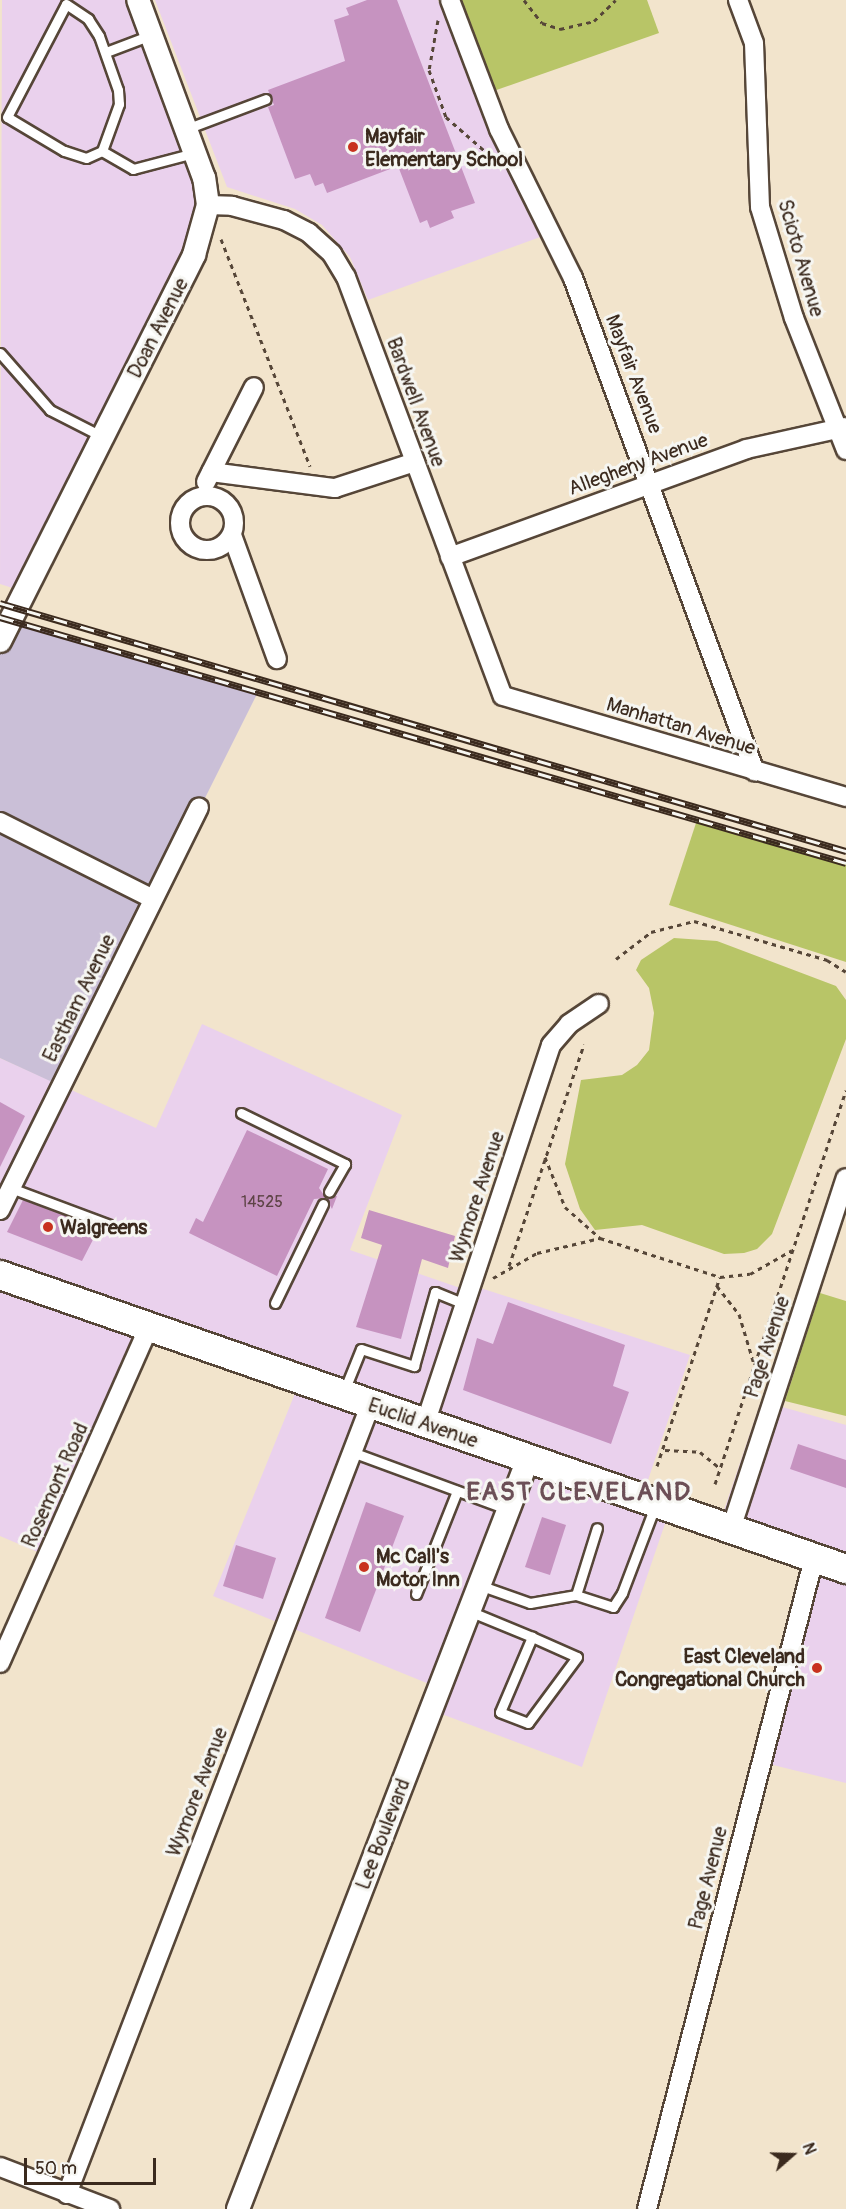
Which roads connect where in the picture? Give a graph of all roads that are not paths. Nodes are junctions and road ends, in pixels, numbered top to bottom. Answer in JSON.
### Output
{"nodes":[{"id":1,"x":138,"y":0,"type":"edge"},
{"id":2,"x":450,"y":0,"type":"edge"},
{"id":3,"x":738,"y":0,"type":"edge"},
{"id":4,"x":151,"y":35,"type":"junction"},
{"id":5,"x":106,"y":52,"type":"junction"},
{"id":6,"x":266,"y":99,"type":"dead end"},
{"id":7,"x":186,"y":129,"type":"junction"},
{"id":8,"x":102,"y":151,"type":"junction"},
{"id":9,"x":195,"y":153,"type":"junction"},
{"id":10,"x":208,"y":205,"type":"junction"},
{"id":11,"x":0,"y":353,"type":"edge"},
{"id":12,"x":254,"y":387,"type":"dead end"},
{"id":13,"x":842,"y":428,"type":"edge"},
{"id":14,"x":103,"y":437,"type":"junction"},
{"id":15,"x":846,"y":450,"type":"edge"},
{"id":16,"x":415,"y":462,"type":"junction"},
{"id":17,"x":211,"y":472,"type":"junction"},
{"id":18,"x":651,"y":483,"type":"junction"},
{"id":19,"x":199,"y":497,"type":"junction"},
{"id":20,"x":232,"y":535,"type":"junction"},
{"id":21,"x":450,"y":557,"type":"junction"},
{"id":22,"x":0,"y":641,"type":"edge"},
{"id":23,"x":277,"y":659,"type":"dead end"},
{"id":24,"x":503,"y":696,"type":"joint"},
{"id":25,"x":755,"y":772,"type":"junction"},
{"id":26,"x":846,"y":796,"type":"edge"},
{"id":27,"x":200,"y":808,"type":"dead end"},
{"id":28,"x":0,"y":822,"type":"edge"},
{"id":29,"x":153,"y":899,"type":"junction"},
{"id":30,"x":599,"y":1004,"type":"dead end"},
{"id":31,"x":241,"y":1113,"type":"dead end"},
{"id":32,"x":846,"y":1178,"type":"edge"},
{"id":33,"x":11,"y":1188,"type":"junction"},
{"id":34,"x":329,"y":1192,"type":"dead end"},
{"id":35,"x":323,"y":1204,"type":"dead end"},
{"id":36,"x":0,"y":1210,"type":"edge"},
{"id":37,"x":110,"y":1225,"type":"dead end"},
{"id":38,"x":0,"y":1275,"type":"edge"},
{"id":39,"x":275,"y":1303,"type":"dead end"},
{"id":40,"x":465,"y":1304,"type":"junction"},
{"id":41,"x":150,"y":1325,"type":"junction"},
{"id":42,"x":342,"y":1396,"type":"junction"},
{"id":43,"x":370,"y":1406,"type":"junction"},
{"id":44,"x":425,"y":1424,"type":"junction"},
{"id":45,"x":352,"y":1452,"type":"junction"},
{"id":46,"x":528,"y":1459,"type":"junction"},
{"id":47,"x":456,"y":1491,"type":"junction"},
{"id":48,"x":656,"y":1503,"type":"junction"},
{"id":49,"x":509,"y":1510,"type":"junction"},
{"id":50,"x":597,"y":1528,"type":"dead end"},
{"id":51,"x":731,"y":1530,"type":"junction"},
{"id":52,"x":814,"y":1558,"type":"junction"},
{"id":53,"x":846,"y":1569,"type":"edge"},
{"id":54,"x":479,"y":1585,"type":"junction"},
{"id":55,"x":416,"y":1594,"type":"dead end"},
{"id":56,"x":576,"y":1595,"type":"junction"},
{"id":57,"x":469,"y":1611,"type":"junction"},
{"id":58,"x":532,"y":1637,"type":"junction"},
{"id":59,"x":0,"y":1662,"type":"edge"},
{"id":60,"x":0,"y":2167,"type":"edge"},
{"id":61,"x":67,"y":2194,"type":"junction"},
{"id":62,"x":110,"y":2209,"type":"edge"},
{"id":63,"x":238,"y":2209,"type":"edge"},
{"id":64,"x":646,"y":2209,"type":"edge"}],
"edges":[{"from":1,"to":4,"type":"street","name":"Doan Avenue"},
{"from":2,"to":18,"type":"street","name":"Mayfair Avenue"},
{"from":3,"to":13,"type":"street","name":"Scioto Avenue"},
{"from":4,"to":5,"type":"lane"},
{"from":4,"to":7,"type":"street","name":"Doan Avenue"},
{"from":5,"to":8,"type":"lane"},
{"from":5,"to":8,"type":"lane"},
{"from":6,"to":7,"type":"lane"},
{"from":7,"to":9,"type":"street","name":"Doan Avenue"},
{"from":8,"to":9,"type":"lane"},
{"from":9,"to":10,"type":"street","name":"Doan Avenue"},
{"from":10,"to":14,"type":"street","name":"Doan Avenue"},
{"from":10,"to":16,"type":"street","name":"Bardwell Avenue"},
{"from":11,"to":14,"type":"lane"},
{"from":12,"to":17,"type":"street"},
{"from":13,"to":15,"type":"street","name":"Scioto Avenue"},
{"from":13,"to":18,"type":"street","name":"Allegheny Avenue"},
{"from":14,"to":22,"type":"street","name":"Doan Avenue"},
{"from":16,"to":17,"type":"street"},
{"from":16,"to":21,"type":"street","name":"Bardwell Avenue"},
{"from":17,"to":19,"type":"street"},
{"from":18,"to":21,"type":"street","name":"Allegheny Avenue"},
{"from":18,"to":25,"type":"street","name":"Mayfair Avenue"},
{"from":19,"to":20,"type":"street"},
{"from":19,"to":20,"type":"street"},
{"from":20,"to":23,"type":"street"},
{"from":21,"to":24,"type":"street","name":"Bardwell Avenue"},
{"from":24,"to":25,"type":"street","name":"Manhattan Avenue"},
{"from":25,"to":26,"type":"street","name":"Manhattan Avenue"},
{"from":27,"to":29,"type":"street","name":"Eastham Avenue"},
{"from":28,"to":29,"type":"street"},
{"from":29,"to":33,"type":"street","name":"Eastham Avenue"},
{"from":30,"to":40,"type":"street","name":"Wymore Avenue"},
{"from":31,"to":34,"type":"lane"},
{"from":32,"to":51,"type":"street","name":"Page Avenue"},
{"from":33,"to":36,"type":"street","name":"Eastham Avenue"},
{"from":33,"to":37,"type":"lane"},
{"from":35,"to":39,"type":"lane"},
{"from":38,"to":41,"type":"main road","name":"Euclid Avenue"},
{"from":40,"to":42,"type":"lane"},
{"from":40,"to":44,"type":"street","name":"Wymore Avenue"},
{"from":41,"to":42,"type":"main road","name":"Euclid Avenue"},
{"from":41,"to":59,"type":"street","name":"Rosemont Road"},
{"from":42,"to":43,"type":"main road","name":"Euclid Avenue"},
{"from":43,"to":44,"type":"main road","name":"Euclid Avenue"},
{"from":43,"to":45,"type":"street","name":"Wymore Avenue"},
{"from":44,"to":46,"type":"main road","name":"Euclid Avenue"},
{"from":45,"to":47,"type":"lane"},
{"from":45,"to":61,"type":"street","name":"Wymore Avenue"},
{"from":46,"to":48,"type":"main road","name":"Euclid Avenue"},
{"from":46,"to":49,"type":"street","name":"Lee Boulevard"},
{"from":47,"to":49,"type":"lane"},
{"from":47,"to":55,"type":"lane"},
{"from":48,"to":51,"type":"main road","name":"Euclid Avenue"},
{"from":48,"to":56,"type":"lane"},
{"from":49,"to":54,"type":"street","name":"Lee Boulevard"},
{"from":50,"to":56,"type":"lane"},
{"from":51,"to":52,"type":"main road","name":"Euclid Avenue"},
{"from":52,"to":53,"type":"main road","name":"Euclid Avenue"},
{"from":52,"to":64,"type":"street","name":"Page Avenue"},
{"from":54,"to":56,"type":"lane"},
{"from":54,"to":57,"type":"street","name":"Lee Boulevard"},
{"from":57,"to":58,"type":"lane"},
{"from":57,"to":63,"type":"street","name":"Lee Boulevard"},
{"from":58,"to":58,"type":"lane"},
{"from":60,"to":61,"type":"street"},
{"from":61,"to":62,"type":"street"}]}
